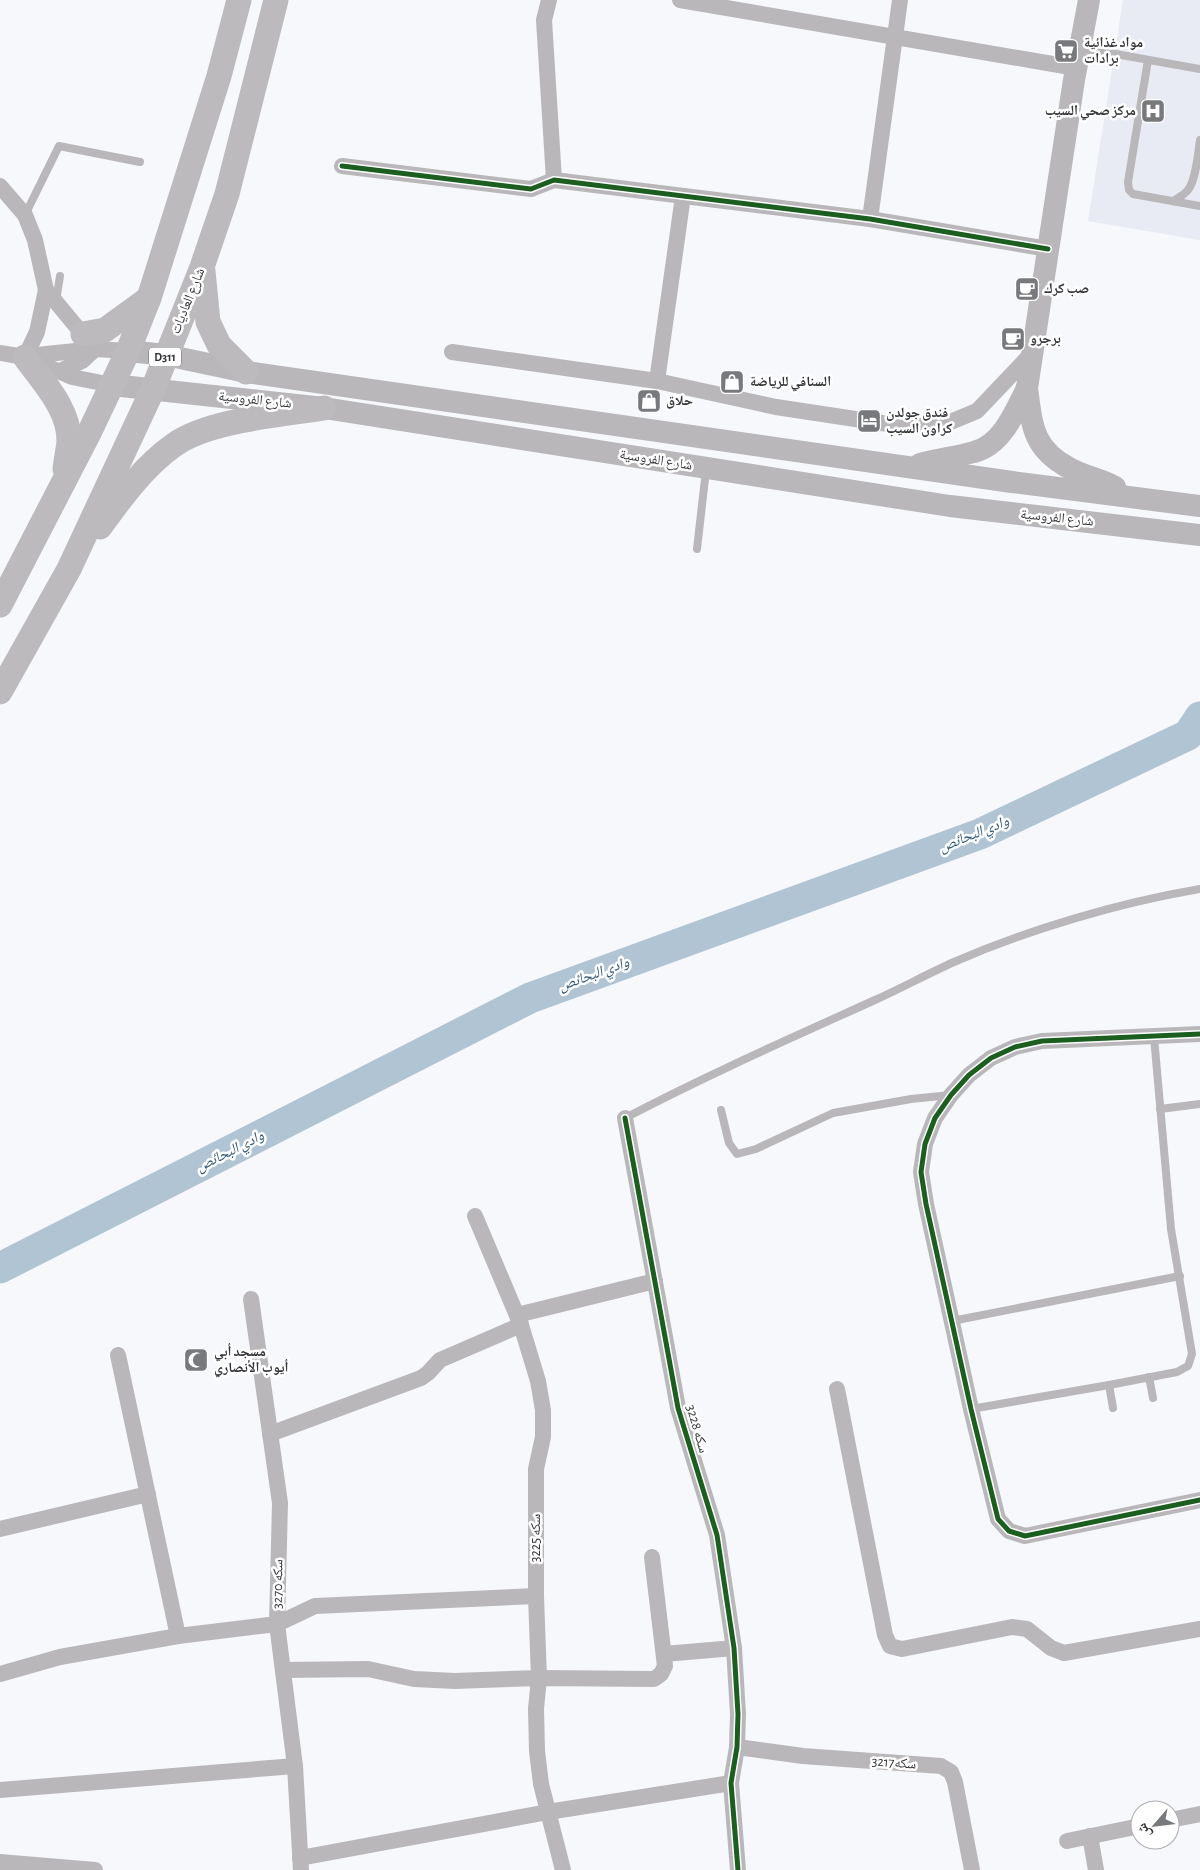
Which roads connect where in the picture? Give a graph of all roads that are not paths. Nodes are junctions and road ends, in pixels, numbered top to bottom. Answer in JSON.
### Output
{"nodes":[{"id":1,"x":239,"y":0,"type":"edge"},
{"id":2,"x":276,"y":0,"type":"edge"},
{"id":3,"x":549,"y":0,"type":"edge"},
{"id":4,"x":680,"y":0,"type":"edge"},
{"id":5,"x":900,"y":0,"type":"edge"},
{"id":6,"x":1089,"y":0,"type":"edge"},
{"id":7,"x":894,"y":36,"type":"junction"},
{"id":8,"x":1078,"y":58,"type":"junction"},
{"id":9,"x":1148,"y":60,"type":"junction"},
{"id":10,"x":1199,"y":69,"type":"edge"},
{"id":11,"x":1200,"y":140,"type":"edge"},
{"id":12,"x":140,"y":162,"type":"dead end"},
{"id":13,"x":342,"y":166,"type":"dead end"},
{"id":14,"x":554,"y":180,"type":"junction"},
{"id":15,"x":0,"y":186,"type":"edge"},
{"id":16,"x":683,"y":196,"type":"junction"},
{"id":17,"x":1172,"y":201,"type":"junction"},
{"id":18,"x":1200,"y":206,"type":"edge"},
{"id":19,"x":25,"y":215,"type":"junction"},
{"id":20,"x":870,"y":219,"type":"junction"},
{"id":21,"x":1048,"y":248,"type":"junction"},
{"id":22,"x":202,"y":267,"type":"junction"},
{"id":23,"x":60,"y":276,"type":"dead end"},
{"id":24,"x":51,"y":296,"type":"junction"},
{"id":25,"x":149,"y":298,"type":"junction"},
{"id":26,"x":89,"y":342,"type":"junction"},
{"id":27,"x":128,"y":351,"type":"junction"},
{"id":28,"x":452,"y":352,"type":"dead end"},
{"id":29,"x":0,"y":353,"type":"edge"},
{"id":30,"x":1032,"y":354,"type":"junction"},
{"id":31,"x":25,"y":356,"type":"junction"},
{"id":32,"x":166,"y":356,"type":"junction"},
{"id":33,"x":60,"y":371,"type":"junction"},
{"id":34,"x":246,"y":372,"type":"junction"},
{"id":35,"x":657,"y":381,"type":"junction"},
{"id":36,"x":112,"y":385,"type":"junction"},
{"id":37,"x":1027,"y":388,"type":"junction"},
{"id":38,"x":153,"y":389,"type":"junction"},
{"id":39,"x":324,"y":408,"type":"junction"},
{"id":40,"x":910,"y":466,"type":"junction"},
{"id":41,"x":707,"y":468,"type":"junction"},
{"id":42,"x":62,"y":489,"type":"junction"},
{"id":43,"x":1133,"y":497,"type":"junction"},
{"id":44,"x":1200,"y":506,"type":"edge"},
{"id":45,"x":1200,"y":535,"type":"edge"},
{"id":46,"x":697,"y":549,"type":"dead end"},
{"id":47,"x":69,"y":569,"type":"junction"},
{"id":48,"x":0,"y":605,"type":"edge"},
{"id":49,"x":0,"y":692,"type":"edge"},
{"id":50,"x":1200,"y":889,"type":"edge"},
{"id":51,"x":1200,"y":1034,"type":"edge"},
{"id":52,"x":1154,"y":1037,"type":"junction"},
{"id":53,"x":950,"y":1094,"type":"junction"},
{"id":54,"x":1200,"y":1104,"type":"edge"},
{"id":55,"x":1160,"y":1109,"type":"junction"},
{"id":56,"x":720,"y":1110,"type":"dead end"},
{"id":57,"x":625,"y":1118,"type":"joint"},
{"id":58,"x":475,"y":1216,"type":"dead end"},
{"id":59,"x":1180,"y":1276,"type":"junction"},
{"id":60,"x":655,"y":1281,"type":"junction"},
{"id":61,"x":250,"y":1299,"type":"dead end"},
{"id":62,"x":519,"y":1320,"type":"junction"},
{"id":63,"x":952,"y":1322,"type":"junction"},
{"id":64,"x":118,"y":1356,"type":"dead end"},
{"id":65,"x":1149,"y":1378,"type":"junction"},
{"id":66,"x":1109,"y":1385,"type":"junction"},
{"id":67,"x":837,"y":1389,"type":"dead end"},
{"id":68,"x":1152,"y":1398,"type":"dead end"},
{"id":69,"x":1113,"y":1408,"type":"dead end"},
{"id":70,"x":971,"y":1409,"type":"junction"},
{"id":71,"x":270,"y":1434,"type":"junction"},
{"id":72,"x":148,"y":1494,"type":"junction"},
{"id":73,"x":1200,"y":1500,"type":"edge"},
{"id":74,"x":0,"y":1529,"type":"edge"},
{"id":75,"x":652,"y":1557,"type":"dead end"},
{"id":76,"x":536,"y":1596,"type":"junction"},
{"id":77,"x":277,"y":1624,"type":"junction"},
{"id":78,"x":1200,"y":1629,"type":"edge"},
{"id":79,"x":178,"y":1636,"type":"junction"},
{"id":80,"x":734,"y":1648,"type":"junction"},
{"id":81,"x":664,"y":1654,"type":"junction"},
{"id":82,"x":283,"y":1670,"type":"junction"},
{"id":83,"x":0,"y":1674,"type":"edge"},
{"id":84,"x":540,"y":1678,"type":"junction"},
{"id":85,"x":737,"y":1747,"type":"junction"},
{"id":86,"x":295,"y":1766,"type":"junction"},
{"id":87,"x":731,"y":1783,"type":"junction"},
{"id":88,"x":0,"y":1790,"type":"edge"},
{"id":89,"x":548,"y":1812,"type":"junction"},
{"id":90,"x":1200,"y":1814,"type":"edge"},
{"id":91,"x":1180,"y":1818,"type":"edge"},
{"id":92,"x":1130,"y":1828,"type":"edge"},
{"id":93,"x":1090,"y":1836,"type":"junction"},
{"id":94,"x":1067,"y":1841,"type":"dead end"},
{"id":95,"x":0,"y":1862,"type":"edge"},
{"id":96,"x":301,"y":1864,"type":"edge"},
{"id":97,"x":94,"y":1870,"type":"edge"},
{"id":98,"x":563,"y":1870,"type":"edge"},
{"id":99,"x":738,"y":1870,"type":"edge"},
{"id":100,"x":972,"y":1870,"type":"edge"},
{"id":101,"x":1096,"y":1870,"type":"edge"}],
"edges":[{"from":1,"to":25,"type":"main road","number":"D311"},
{"from":2,"to":22,"type":"main road","name":"شارع العاديات","number":"D311"},
{"from":3,"to":14,"type":"street"},
{"from":4,"to":7,"type":"street"},
{"from":5,"to":7,"type":"street"},
{"from":6,"to":8,"type":"main road"},
{"from":7,"to":8,"type":"street"},
{"from":7,"to":20,"type":"street"},
{"from":8,"to":9,"type":"lane"},
{"from":8,"to":21,"type":"main road"},
{"from":9,"to":10,"type":"lane"},
{"from":9,"to":17,"type":"lane"},
{"from":11,"to":17,"type":"lane"},
{"from":12,"to":19,"type":"lane"},
{"from":13,"to":14,"type":"street"},
{"from":14,"to":16,"type":"street"},
{"from":15,"to":19,"type":"street"},
{"from":16,"to":20,"type":"street"},
{"from":16,"to":35,"type":"street"},
{"from":17,"to":18,"type":"lane"},
{"from":19,"to":24,"type":"street"},
{"from":20,"to":21,"type":"street"},
{"from":21,"to":30,"type":"main road"},
{"from":22,"to":32,"type":"main road","name":"شارع العاديات","number":"D311"},
{"from":22,"to":34,"type":"main road"},
{"from":23,"to":24,"type":"lane"},
{"from":24,"to":26,"type":"street"},
{"from":24,"to":31,"type":"street"},
{"from":25,"to":26,"type":"main road"},
{"from":25,"to":27,"type":"main road","number":"D311"},
{"from":26,"to":27,"type":"street"},
{"from":26,"to":31,"type":"street"},
{"from":26,"to":33,"type":"street"},
{"from":27,"to":32,"type":"main road","name":"شارع الفروسية"},
{"from":27,"to":36,"type":"main road","number":"D311"},
{"from":28,"to":35,"type":"street"},
{"from":29,"to":31,"type":"street"},
{"from":30,"to":35,"type":"street"},
{"from":30,"to":37,"type":"main road"},
{"from":31,"to":33,"type":"street"},
{"from":31,"to":42,"type":"main road"},
{"from":32,"to":34,"type":"main road","name":"شارع الفروسية"},
{"from":32,"to":38,"type":"main road","name":"شارع العاديات","number":"D311"},
{"from":33,"to":36,"type":"street"},
{"from":34,"to":40,"type":"main road","name":"شارع الفروسية"},
{"from":36,"to":38,"type":"main road","name":"شارع الفروسية"},
{"from":36,"to":42,"type":"main road","number":"D311"},
{"from":37,"to":40,"type":"main road"},
{"from":37,"to":43,"type":"main road"},
{"from":38,"to":39,"type":"main road","name":"شارع الفروسية"},
{"from":38,"to":47,"type":"main road","name":"شارع العاديات","number":"D311"},
{"from":39,"to":41,"type":"main road","name":"شارع الفروسية"},
{"from":39,"to":47,"type":"main road"},
{"from":40,"to":43,"type":"main road","name":"شارع الفروسية"},
{"from":41,"to":45,"type":"main road","name":"شارع الفروسية"},
{"from":41,"to":46,"type":"lane"},
{"from":42,"to":48,"type":"main road","number":"D311"},
{"from":43,"to":44,"type":"main road","name":"شارع الفروسية"},
{"from":47,"to":49,"type":"main road","name":"شارع العاديات","number":"D311"},
{"from":50,"to":57,"type":"lane"},
{"from":51,"to":52,"type":"street"},
{"from":52,"to":53,"type":"street"},
{"from":52,"to":55,"type":"lane"},
{"from":53,"to":56,"type":"lane"},
{"from":53,"to":63,"type":"street"},
{"from":54,"to":55,"type":"lane"},
{"from":55,"to":59,"type":"lane"},
{"from":57,"to":60,"type":"street","name":"سكه 3228"},
{"from":58,"to":62,"type":"street","name":"سكه 3225"},
{"from":59,"to":63,"type":"lane"},
{"from":59,"to":65,"type":"lane"},
{"from":60,"to":62,"type":"street"},
{"from":60,"to":80,"type":"street","name":"سكه 3228"},
{"from":61,"to":71,"type":"street","name":"سكه 3270"},
{"from":62,"to":71,"type":"street"},
{"from":62,"to":76,"type":"street","name":"سكه 3225"},
{"from":63,"to":70,"type":"street"},
{"from":64,"to":72,"type":"street"},
{"from":65,"to":66,"type":"lane"},
{"from":65,"to":68,"type":"lane"},
{"from":66,"to":69,"type":"lane"},
{"from":66,"to":70,"type":"lane"},
{"from":67,"to":78,"type":"street"},
{"from":70,"to":73,"type":"street"},
{"from":71,"to":77,"type":"street","name":"سكه 3270"},
{"from":72,"to":74,"type":"street"},
{"from":72,"to":79,"type":"street"},
{"from":75,"to":81,"type":"street"},
{"from":76,"to":77,"type":"street"},
{"from":76,"to":84,"type":"street","name":"سكه 3225"},
{"from":77,"to":79,"type":"street"},
{"from":77,"to":82,"type":"street","name":"سكه 3270"},
{"from":79,"to":83,"type":"street"},
{"from":80,"to":81,"type":"street"},
{"from":80,"to":85,"type":"street","name":"سكه 3228"},
{"from":81,"to":84,"type":"street"},
{"from":82,"to":84,"type":"street"},
{"from":82,"to":86,"type":"street","name":"سكه 3270"},
{"from":84,"to":89,"type":"street","name":"سكه 3225"},
{"from":85,"to":87,"type":"street","name":"سكه 3228"},
{"from":85,"to":100,"type":"street","name":"سكه3217"},
{"from":86,"to":88,"type":"street"},
{"from":86,"to":96,"type":"street","name":"سكه 3270"},
{"from":87,"to":89,"type":"street"},
{"from":87,"to":99,"type":"street","name":"سكه 3228"},
{"from":89,"to":96,"type":"street"},
{"from":89,"to":98,"type":"street","name":"سكه 3225"},
{"from":90,"to":91,"type":"street"},
{"from":92,"to":93,"type":"street"},
{"from":93,"to":94,"type":"street"},
{"from":93,"to":101,"type":"street"},
{"from":95,"to":97,"type":"street"}]}
